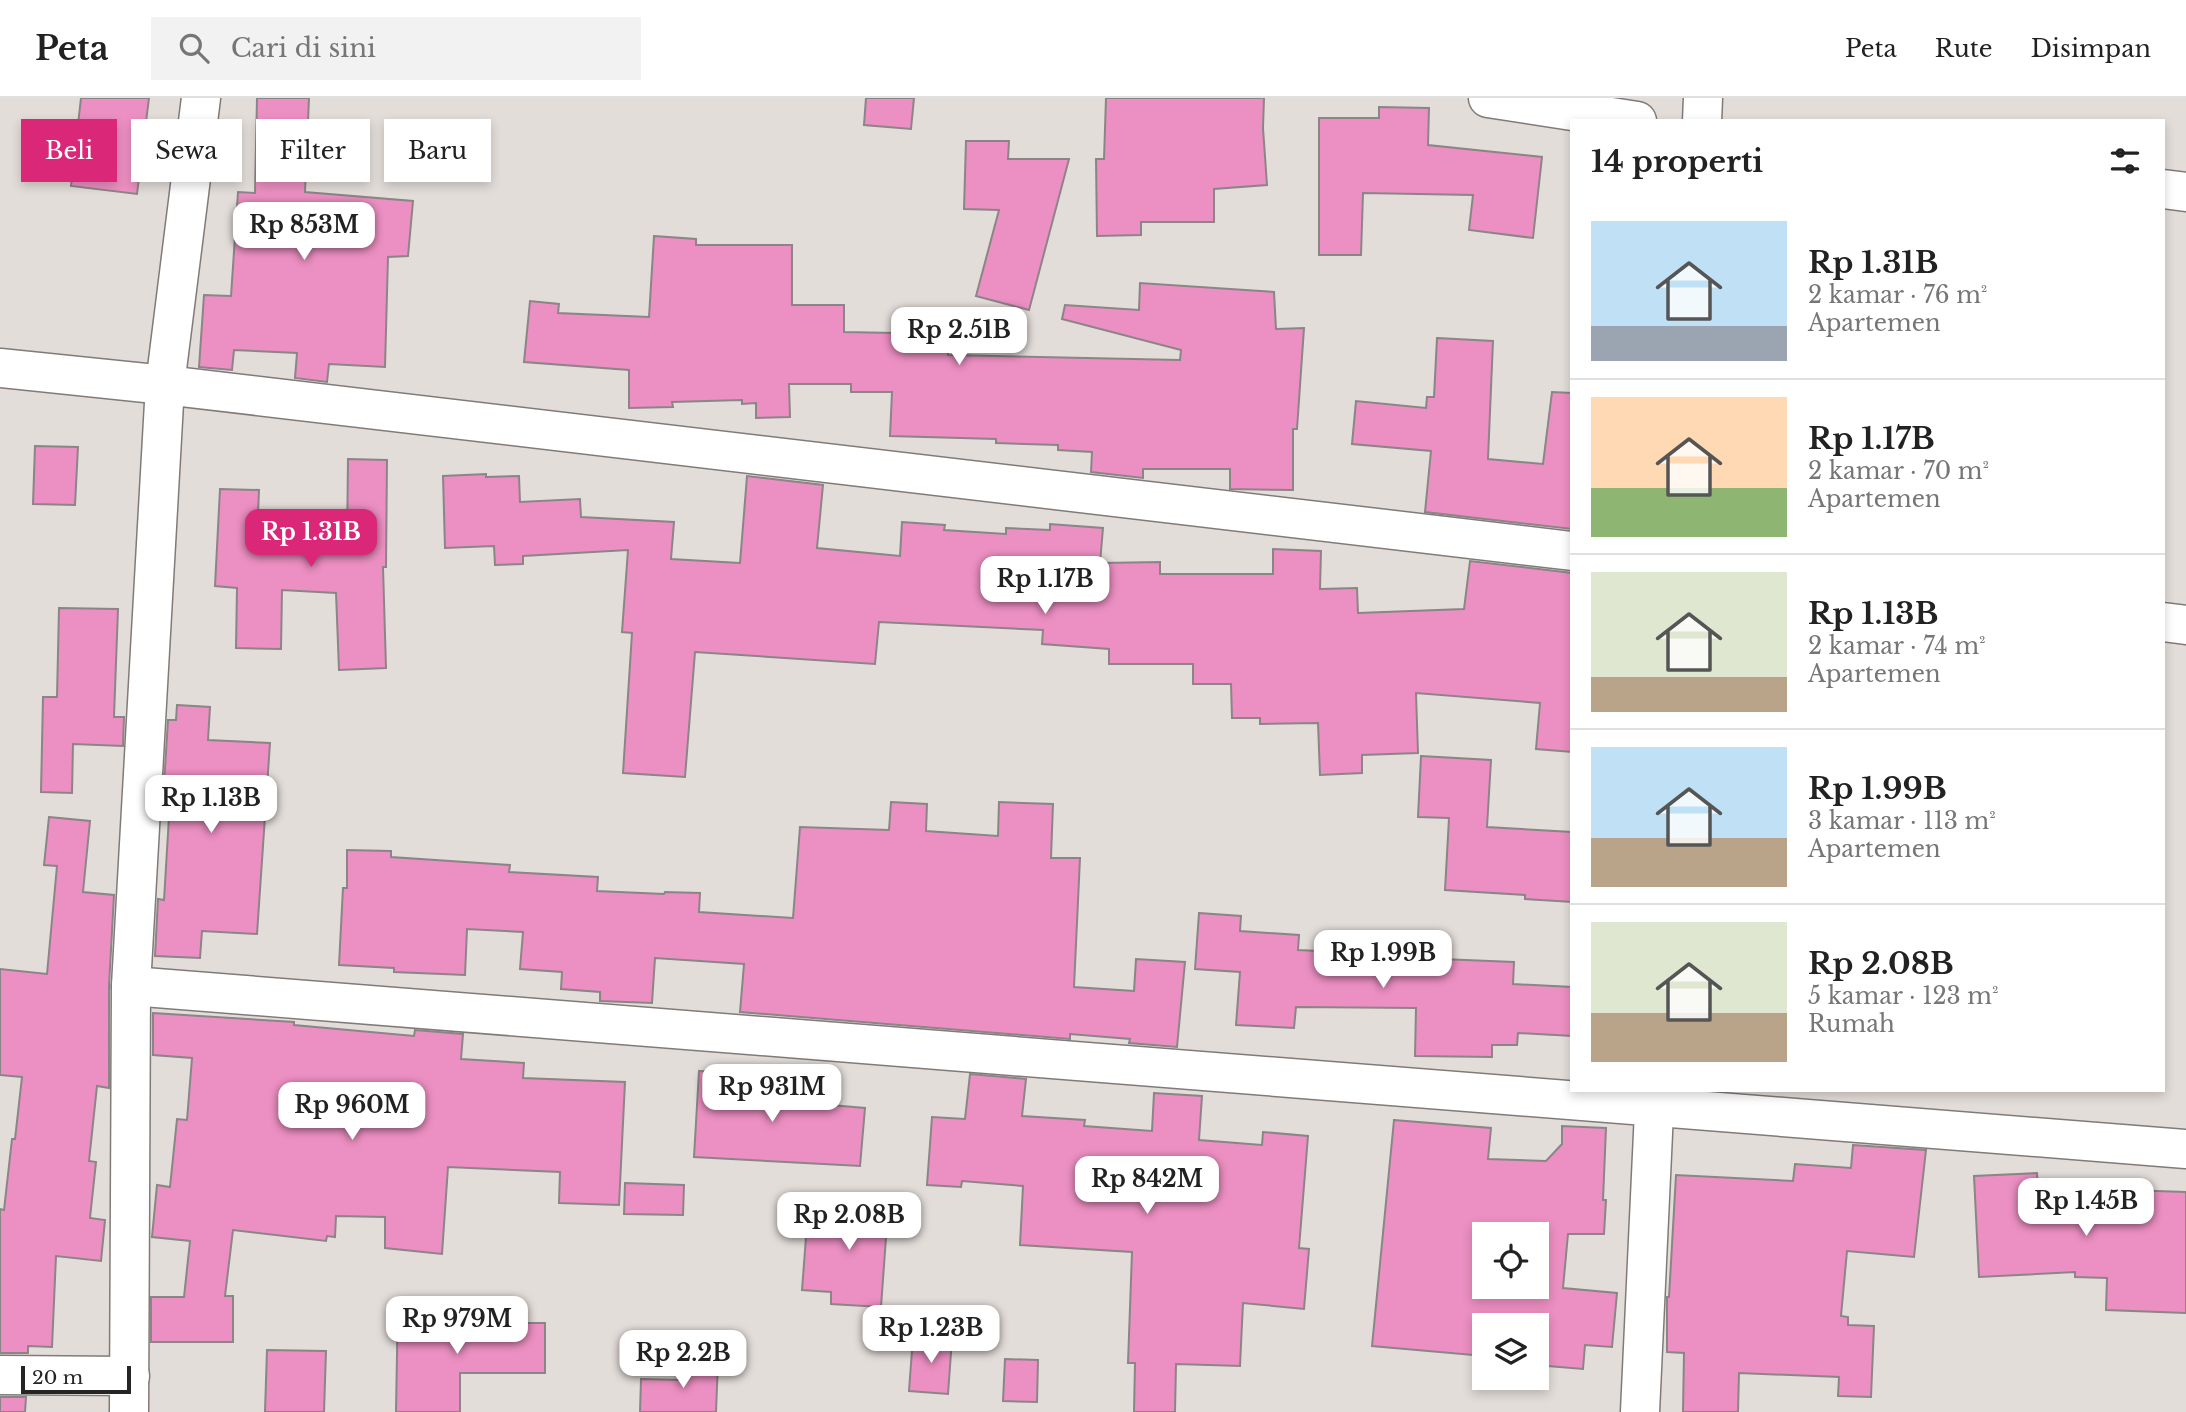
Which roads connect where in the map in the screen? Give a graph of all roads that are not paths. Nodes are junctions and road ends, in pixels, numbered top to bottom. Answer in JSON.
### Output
{"nodes":[{"id":1,"x":201,"y":98,"type":"edge"},
{"id":2,"x":1488,"y":98,"type":"edge"},
{"id":3,"x":1703,"y":98,"type":"edge"},
{"id":4,"x":1624,"y":119,"type":"edge"},
{"id":5,"x":1702,"y":119,"type":"edge"},
{"id":6,"x":2165,"y":189,"type":"edge"},
{"id":7,"x":2186,"y":192,"type":"edge"},
{"id":8,"x":0,"y":368,"type":"edge"},
{"id":9,"x":165,"y":385,"type":"junction"},
{"id":10,"x":1570,"y":551,"type":"edge"},
{"id":11,"x":2165,"y":622,"type":"edge"},
{"id":12,"x":2186,"y":625,"type":"edge"},
{"id":13,"x":131,"y":986,"type":"junction"},
{"id":14,"x":1655,"y":1099,"type":"edge"},
{"id":15,"x":2186,"y":1149,"type":"edge"},
{"id":16,"x":0,"y":1375,"type":"edge"},
{"id":17,"x":130,"y":1394,"type":"edge"},
{"id":18,"x":1640,"y":1412,"type":"edge"}],
"edges":[{"from":1,"to":9,"type":"street"},
{"from":2,"to":4,"type":"street"},
{"from":3,"to":5,"type":"street"},
{"from":6,"to":7,"type":"street"},
{"from":8,"to":9,"type":"street"},
{"from":9,"to":10,"type":"street"},
{"from":9,"to":13,"type":"street"},
{"from":11,"to":12,"type":"street"},
{"from":13,"to":14,"type":"street"},
{"from":13,"to":17,"type":"street"},
{"from":14,"to":15,"type":"street"},
{"from":14,"to":18,"type":"street"},
{"from":16,"to":17,"type":"street"}]}
